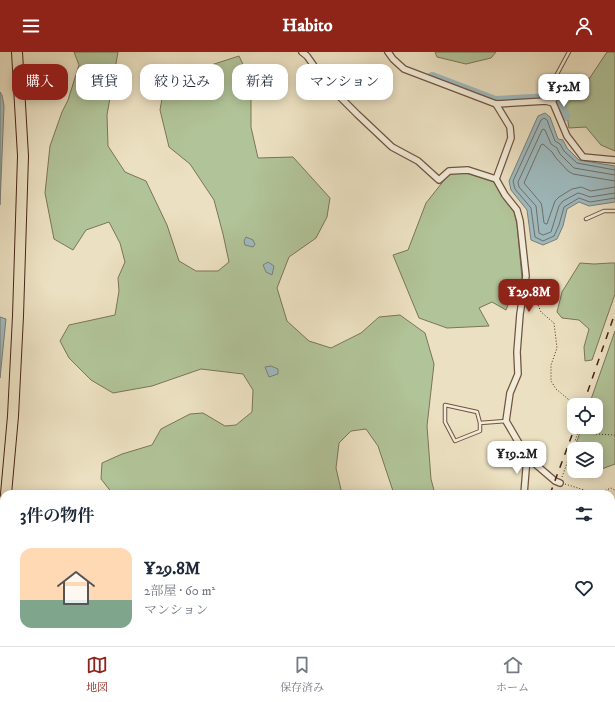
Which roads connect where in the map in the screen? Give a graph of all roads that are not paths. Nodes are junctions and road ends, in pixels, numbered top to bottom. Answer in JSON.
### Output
{"nodes":[{"id":1,"x":17,"y":52,"type":"edge"},
{"id":2,"x":302,"y":52,"type":"edge"},
{"id":3,"x":388,"y":52,"type":"edge"},
{"id":4,"x":569,"y":52,"type":"edge"},
{"id":5,"x":553,"y":103,"type":"junction"},
{"id":6,"x":496,"y":104,"type":"junction"},
{"id":7,"x":615,"y":160,"type":"edge"},
{"id":8,"x":496,"y":178,"type":"junction"},
{"id":9,"x":615,"y":211,"type":"edge"},
{"id":10,"x":586,"y":218,"type":"dead end"},
{"id":11,"x":506,"y":421,"type":"junction"},
{"id":12,"x":480,"y":423,"type":"junction"},
{"id":13,"x":527,"y":457,"type":"junction"},
{"id":14,"x":560,"y":482,"type":"road end"},
{"id":15,"x":6,"y":490,"type":"edge"},
{"id":16,"x":524,"y":490,"type":"edge"}],
"edges":[{"from":1,"to":15,"type":"highway"},
{"from":2,"to":8,"type":"street"},
{"from":3,"to":6,"type":"street"},
{"from":4,"to":5,"type":"lane"},
{"from":5,"to":6,"type":"street"},
{"from":5,"to":7,"type":"street"},
{"from":6,"to":8,"type":"street"},
{"from":8,"to":11,"type":"street"},
{"from":9,"to":10,"type":"lane"},
{"from":11,"to":12,"type":"lane"},
{"from":11,"to":13,"type":"street"},
{"from":12,"to":12,"type":"lane"},
{"from":13,"to":14,"type":"street"},
{"from":13,"to":16,"type":"street"}]}
